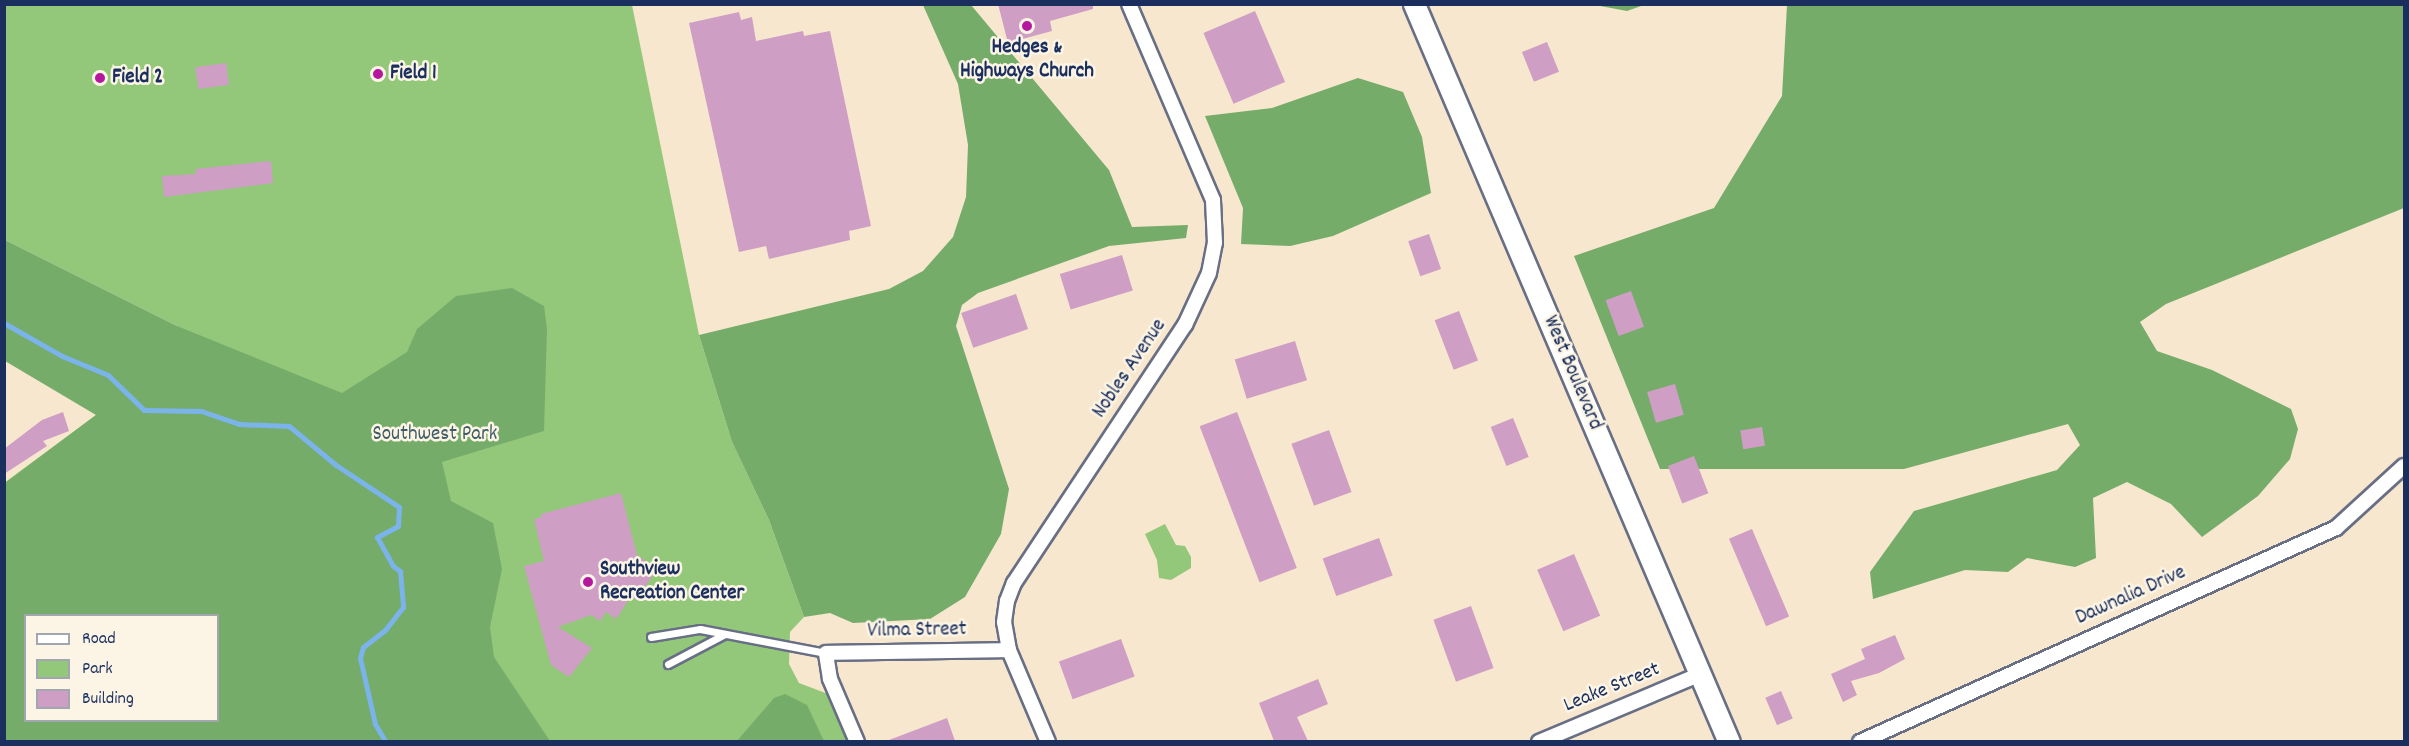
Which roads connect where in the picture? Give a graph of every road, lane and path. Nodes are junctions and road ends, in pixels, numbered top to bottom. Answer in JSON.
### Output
{"nodes":[{"id":1,"x":1129,"y":4,"type":"edge"},
{"id":2,"x":1414,"y":4,"type":"edge"},
{"id":3,"x":2404,"y":466,"type":"edge"},
{"id":4,"x":725,"y":634,"type":"junction"},
{"id":5,"x":651,"y":637,"type":"dead end"},
{"id":6,"x":1009,"y":650,"type":"junction"},
{"id":7,"x":826,"y":653,"type":"junction"},
{"id":8,"x":668,"y":664,"type":"dead end"},
{"id":9,"x":1701,"y":674,"type":"junction"},
{"id":10,"x":857,"y":741,"type":"edge"},
{"id":11,"x":1048,"y":741,"type":"edge"},
{"id":12,"x":1539,"y":741,"type":"edge"},
{"id":13,"x":1729,"y":741,"type":"edge"},
{"id":14,"x":1860,"y":741,"type":"edge"}],
"edges":[{"from":1,"to":6,"type":"street","name":"Nobles Avenue"},
{"from":2,"to":9,"type":"main road","name":"West Boulevard"},
{"from":3,"to":14,"type":"street","name":"Dawnalia Drive"},
{"from":4,"to":5,"type":"lane"},
{"from":4,"to":7,"type":"lane"},
{"from":4,"to":8,"type":"lane"},
{"from":6,"to":7,"type":"street","name":"Vilma Street"},
{"from":6,"to":11,"type":"street","name":"Nobles Avenue"},
{"from":7,"to":10,"type":"street"},
{"from":9,"to":12,"type":"street","name":"Leake Street"},
{"from":9,"to":13,"type":"main road","name":"West Boulevard"}]}
